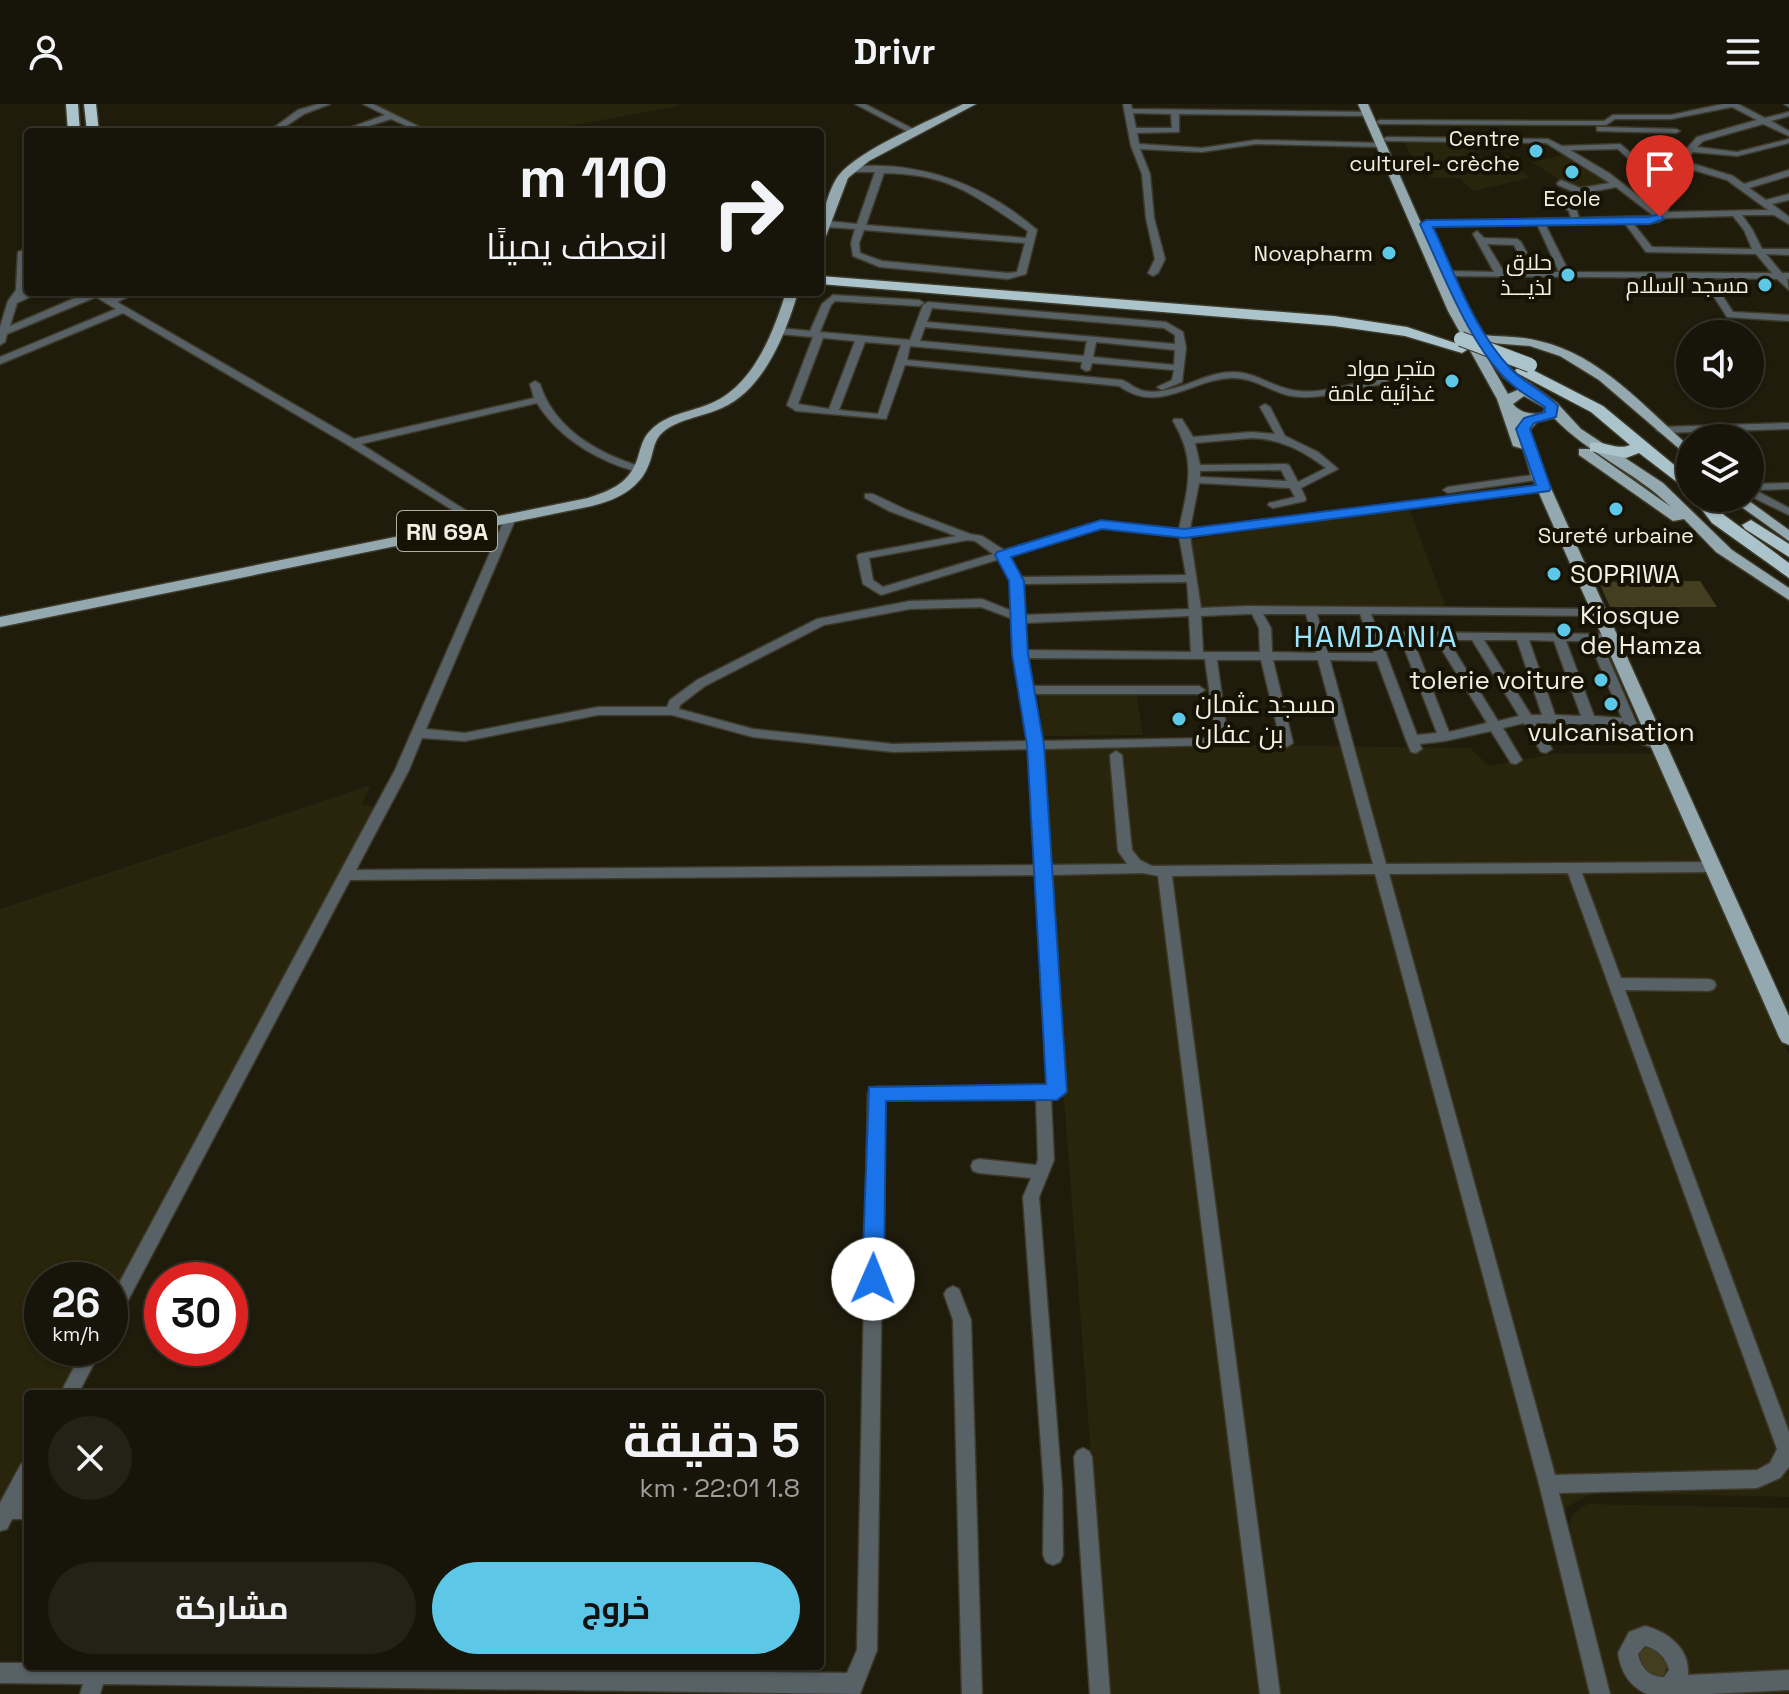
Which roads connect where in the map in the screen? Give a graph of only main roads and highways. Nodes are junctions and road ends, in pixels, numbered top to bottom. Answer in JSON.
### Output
{"nodes":[{"id":1,"x":72,"y":104,"type":"edge"},
{"id":2,"x":90,"y":104,"type":"edge"},
{"id":3,"x":971,"y":104,"type":"edge"},
{"id":4,"x":1367,"y":107,"type":"edge"},
{"id":5,"x":74,"y":128,"type":"edge"},
{"id":6,"x":93,"y":128,"type":"edge"},
{"id":7,"x":1383,"y":134,"type":"junction"},
{"id":8,"x":824,"y":229,"type":"edge"},
{"id":9,"x":824,"y":272,"type":"edge"},
{"id":10,"x":824,"y":280,"type":"edge"},
{"id":11,"x":791,"y":296,"type":"edge"},
{"id":12,"x":1483,"y":339,"type":"junction"},
{"id":13,"x":1462,"y":344,"type":"junction"},
{"id":14,"x":1527,"y":368,"type":"junction"},
{"id":15,"x":1546,"y":402,"type":"junction"},
{"id":16,"x":1506,"y":406,"type":"junction"},
{"id":17,"x":1534,"y":419,"type":"junction"},
{"id":18,"x":1676,"y":442,"type":"edge"},
{"id":19,"x":1643,"y":445,"type":"junction"},
{"id":20,"x":1596,"y":447,"type":"junction"},
{"id":21,"x":1676,"y":462,"type":"edge"},
{"id":22,"x":1676,"y":474,"type":"edge"},
{"id":23,"x":1540,"y":480,"type":"junction"},
{"id":24,"x":1713,"y":512,"type":"edge"},
{"id":25,"x":1720,"y":512,"type":"edge"},
{"id":26,"x":1739,"y":512,"type":"edge"},
{"id":27,"x":1751,"y":512,"type":"edge"},
{"id":28,"x":1780,"y":538,"type":"edge"},
{"id":29,"x":1789,"y":551,"type":"edge"},
{"id":30,"x":1729,"y":555,"type":"junction"},
{"id":31,"x":1789,"y":564,"type":"edge"},
{"id":32,"x":1789,"y":572,"type":"edge"},
{"id":33,"x":1789,"y":595,"type":"edge"},
{"id":34,"x":0,"y":622,"type":"edge"},
{"id":35,"x":1789,"y":1037,"type":"edge"}],
"edges":[{"from":1,"to":5,"type":"highway"},
{"from":2,"to":6,"type":"highway"},
{"from":3,"to":8,"type":"main road"},
{"from":4,"to":7,"type":"main road"},
{"from":4,"to":7,"type":"main road"},
{"from":7,"to":12,"type":"main road"},
{"from":7,"to":16,"type":"main road"},
{"from":9,"to":13,"type":"highway"},
{"from":10,"to":13,"type":"highway"},
{"from":11,"to":34,"type":"main road","number":"RN 69A"},
{"from":12,"to":15,"type":"main road"},
{"from":12,"to":18,"type":"main road"},
{"from":13,"to":14,"type":"highway"},
{"from":14,"to":19,"type":"highway"},
{"from":14,"to":21,"type":"highway"},
{"from":15,"to":16,"type":"main road"},
{"from":15,"to":17,"type":"main road"},
{"from":15,"to":20,"type":"main road"},
{"from":16,"to":17,"type":"main road"},
{"from":16,"to":23,"type":"main road"},
{"from":17,"to":23,"type":"main road"},
{"from":17,"to":30,"type":"main road"},
{"from":19,"to":20,"type":"highway"},
{"from":19,"to":22,"type":"highway"},
{"from":20,"to":30,"type":"main road"},
{"from":23,"to":35,"type":"main road"},
{"from":24,"to":32,"type":"highway"},
{"from":25,"to":31,"type":"highway"},
{"from":26,"to":28,"type":"highway"},
{"from":27,"to":28,"type":"main road"},
{"from":28,"to":29,"type":"highway"},
{"from":30,"to":33,"type":"main road"}]}
